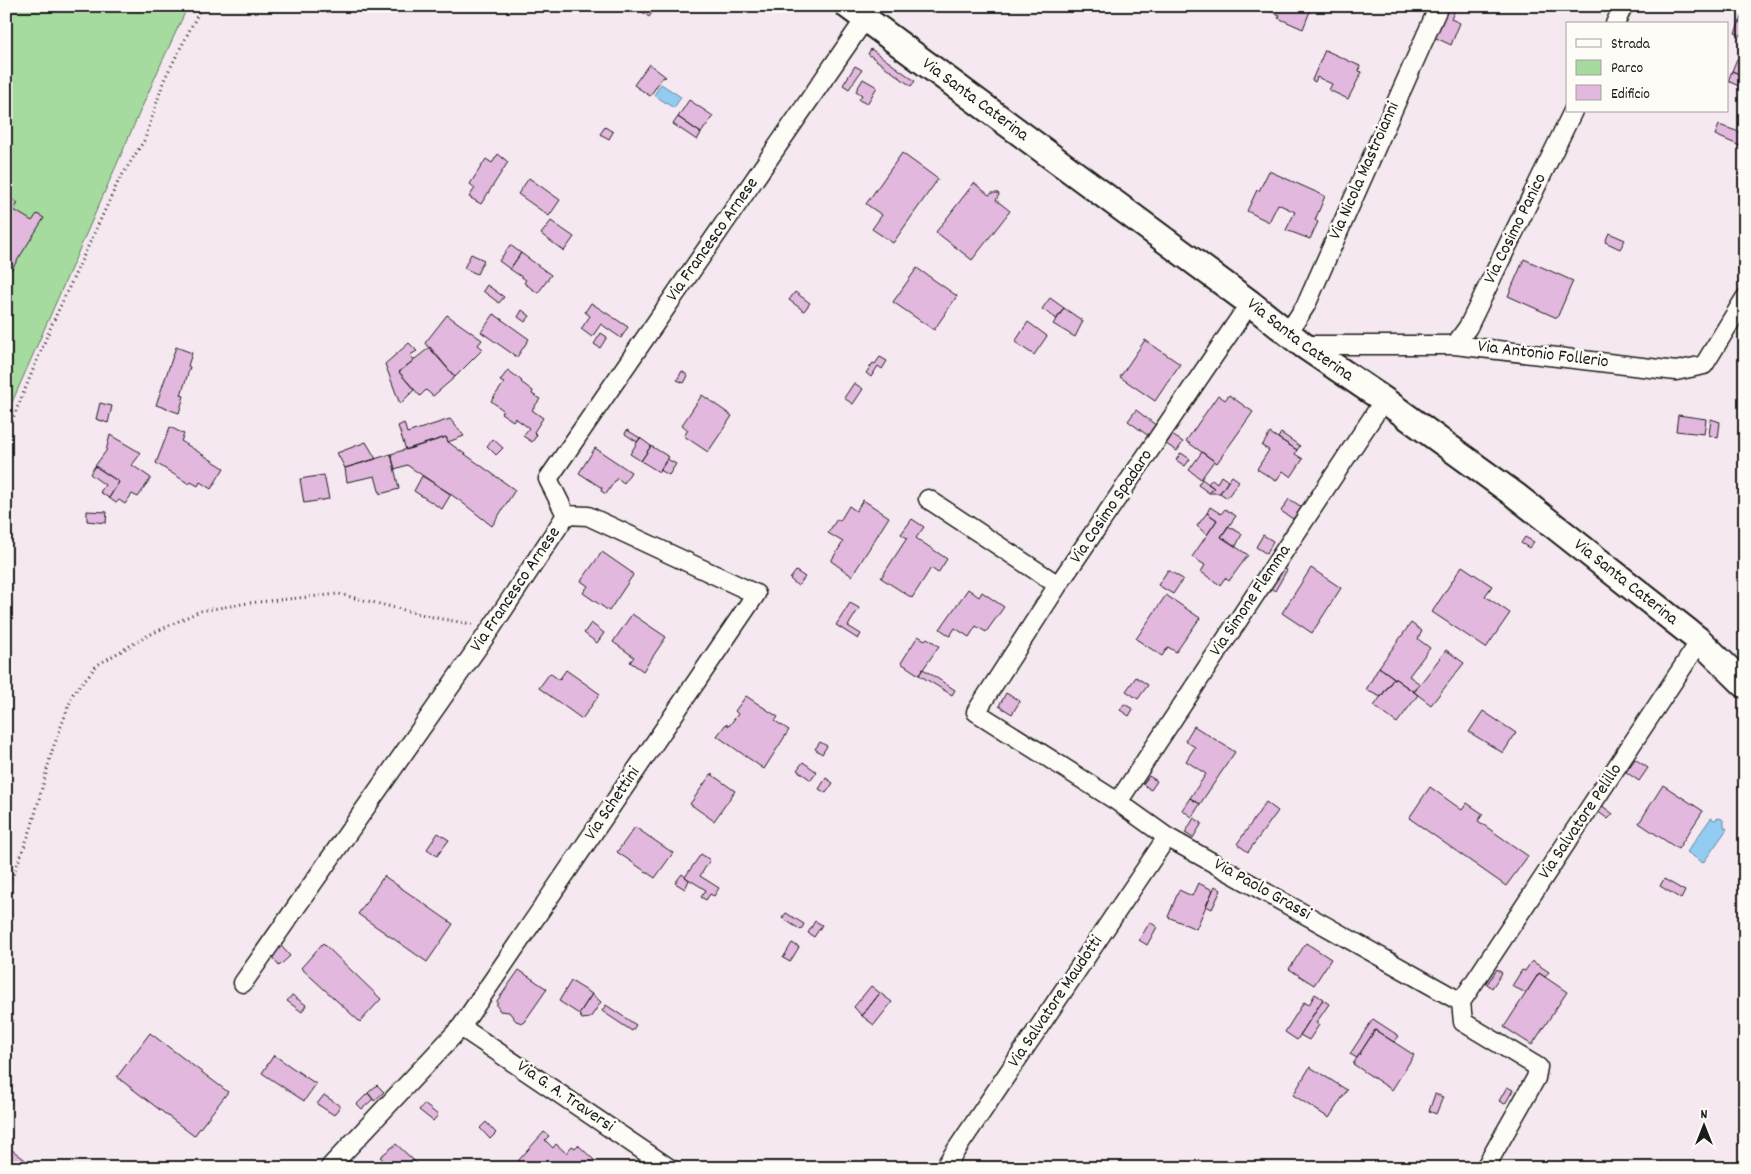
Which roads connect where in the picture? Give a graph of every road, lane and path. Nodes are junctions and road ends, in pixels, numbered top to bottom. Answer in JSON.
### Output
{"nodes":[{"id":1,"x":202,"y":6,"type":"edge"},
{"id":2,"x":1439,"y":6,"type":"edge"},
{"id":3,"x":1623,"y":6,"type":"edge"},
{"id":4,"x":856,"y":13,"type":"edge"},
{"id":5,"x":1616,"y":22,"type":"edge"},
{"id":6,"x":1573,"y":112,"type":"edge"},
{"id":7,"x":1745,"y":298,"type":"edge"},
{"id":8,"x":1250,"y":303,"type":"junction"},
{"id":9,"x":1295,"y":339,"type":"junction"},
{"id":10,"x":1455,"y":345,"type":"junction"},
{"id":11,"x":1384,"y":400,"type":"junction"},
{"id":12,"x":6,"y":435,"type":"edge"},
{"id":13,"x":928,"y":499,"type":"dead end"},
{"id":14,"x":566,"y":515,"type":"junction"},
{"id":15,"x":1058,"y":585,"type":"junction"},
{"id":16,"x":492,"y":627,"type":"junction"},
{"id":17,"x":1700,"y":641,"type":"junction"},
{"id":18,"x":1745,"y":685,"type":"edge"},
{"id":19,"x":976,"y":712,"type":"joint"},
{"id":20,"x":1118,"y":802,"type":"junction"},
{"id":21,"x":1167,"y":837,"type":"junction"},
{"id":22,"x":6,"y":893,"type":"edge"},
{"id":23,"x":243,"y":983,"type":"dead end"},
{"id":24,"x":1461,"y":1002,"type":"junction"},
{"id":25,"x":462,"y":1027,"type":"junction"},
{"id":26,"x":330,"y":1167,"type":"edge"},
{"id":27,"x":669,"y":1168,"type":"edge"},
{"id":28,"x":944,"y":1168,"type":"edge"},
{"id":29,"x":1485,"y":1168,"type":"edge"}],
"edges":[{"from":1,"to":12,"type":"path"},
{"from":2,"to":9,"type":"street","name":"Via Nicola Mastroianni"},
{"from":3,"to":5,"type":"street"},
{"from":4,"to":8,"type":"street","name":"Via Santa Caterina"},
{"from":4,"to":14,"type":"street","name":"Via Francesco Arnese"},
{"from":6,"to":10,"type":"street","name":"Via Cosimo Panico"},
{"from":7,"to":10,"type":"street","name":"Via Antonio Follerio"},
{"from":8,"to":9,"type":"street","name":"Via Santa Caterina"},
{"from":8,"to":15,"type":"street","name":"Via Cosimo Spadaro"},
{"from":9,"to":10,"type":"street","name":"Via Antonio Follerio"},
{"from":9,"to":11,"type":"street","name":"Via Santa Caterina"},
{"from":11,"to":17,"type":"street","name":"Via Santa Caterina"},
{"from":11,"to":20,"type":"street","name":"Via Simone Flemma"},
{"from":13,"to":15,"type":"street"},
{"from":14,"to":16,"type":"street","name":"Via Francesco Arnese"},
{"from":14,"to":25,"type":"street","name":"Via Schettini"},
{"from":15,"to":19,"type":"street","name":"Via Cosimo Spadaro"},
{"from":16,"to":22,"type":"path"},
{"from":16,"to":23,"type":"street","name":"Via Francesco Arnese"},
{"from":17,"to":18,"type":"street","name":"Via Santa Caterina"},
{"from":17,"to":24,"type":"street","name":"Via Salvatore Pelillo"},
{"from":19,"to":20,"type":"street","name":"Via Paolo Grassi"},
{"from":20,"to":21,"type":"street","name":"Via Paolo Grassi"},
{"from":21,"to":24,"type":"street","name":"Via Paolo Grassi"},
{"from":21,"to":28,"type":"street","name":"Via Salvatore Maudotti"},
{"from":24,"to":29,"type":"street"},
{"from":25,"to":26,"type":"street","name":"Via Schettini"},
{"from":25,"to":27,"type":"street","name":"Via G. A. Traversi"}]}
